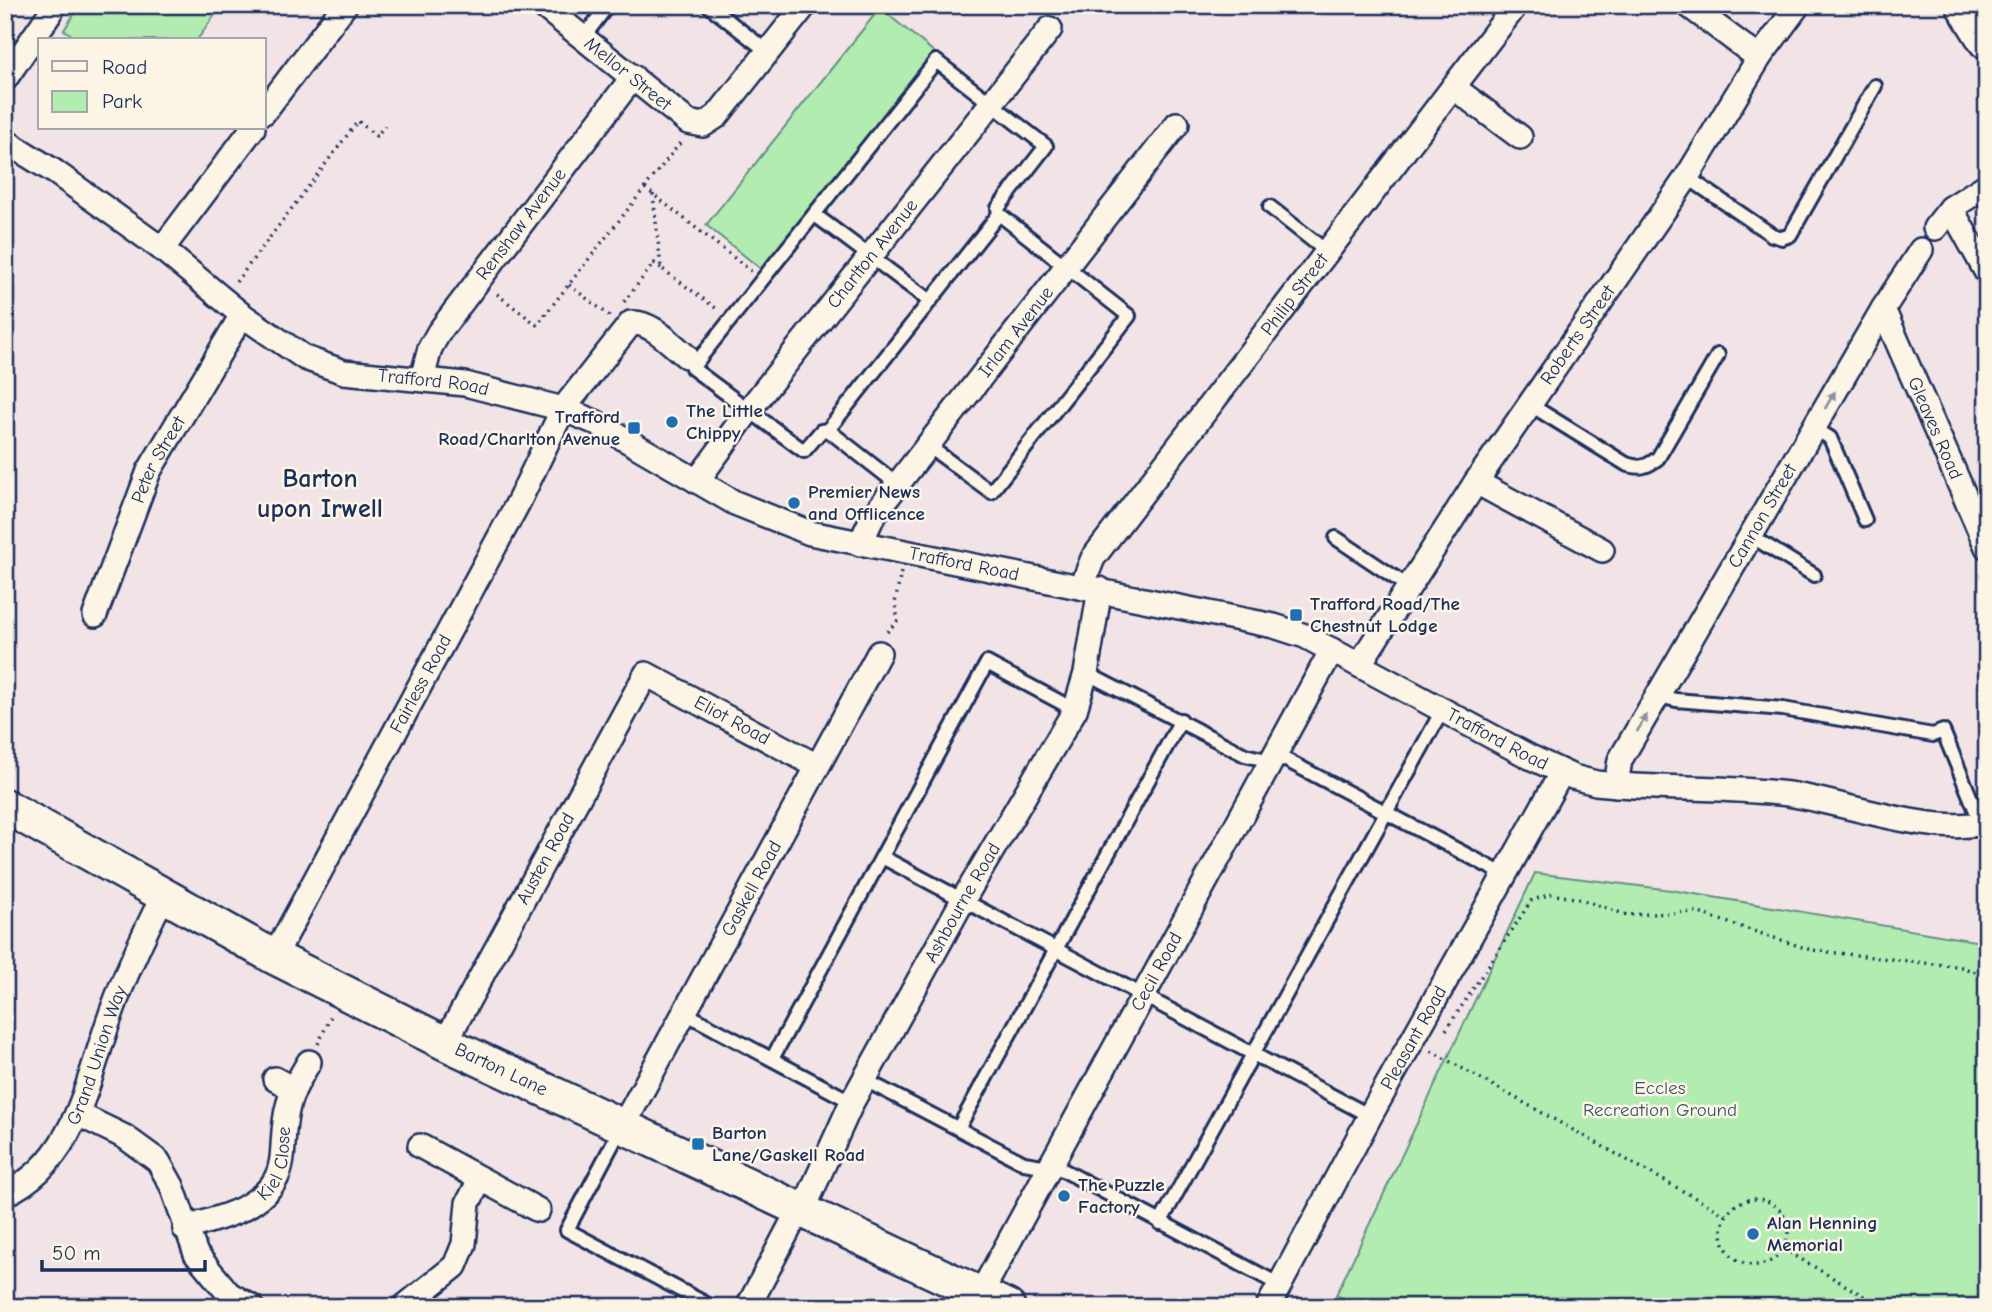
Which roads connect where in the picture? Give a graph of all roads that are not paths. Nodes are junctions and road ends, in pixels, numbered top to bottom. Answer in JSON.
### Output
{"nodes":[{"id":1,"x":345,"y":5,"type":"edge"},
{"id":2,"x":542,"y":5,"type":"edge"},
{"id":3,"x":608,"y":5,"type":"edge"},
{"id":4,"x":708,"y":5,"type":"edge"},
{"id":5,"x":805,"y":5,"type":"edge"},
{"id":6,"x":1516,"y":5,"type":"edge"},
{"id":7,"x":1688,"y":5,"type":"edge"},
{"id":8,"x":1965,"y":5,"type":"edge"},
{"id":9,"x":1796,"y":8,"type":"dead end"},
{"id":10,"x":51,"y":12,"type":"dead end"},
{"id":11,"x":1050,"y":29,"type":"dead end"},
{"id":12,"x":583,"y":38,"type":"junction"},
{"id":13,"x":1987,"y":40,"type":"edge"},
{"id":14,"x":768,"y":51,"type":"junction"},
{"id":15,"x":1759,"y":58,"type":"junction"},
{"id":16,"x":633,"y":77,"type":"junction"},
{"id":17,"x":5,"y":79,"type":"edge"},
{"id":18,"x":1875,"y":86,"type":"dead end"},
{"id":19,"x":1453,"y":87,"type":"junction"},
{"id":20,"x":991,"y":104,"type":"junction"},
{"id":21,"x":266,"y":109,"type":"edge"},
{"id":22,"x":1177,"y":124,"type":"dead end"},
{"id":23,"x":251,"y":130,"type":"edge"},
{"id":24,"x":1520,"y":137,"type":"dead end"},
{"id":25,"x":5,"y":141,"type":"edge"},
{"id":26,"x":1687,"y":177,"type":"junction"},
{"id":27,"x":1987,"y":186,"type":"edge"},
{"id":28,"x":1270,"y":207,"type":"dead end"},
{"id":29,"x":1951,"y":208,"type":"junction"},
{"id":30,"x":999,"y":214,"type":"junction"},
{"id":31,"x":815,"y":215,"type":"junction"},
{"id":32,"x":1935,"y":228,"type":"dead end"},
{"id":33,"x":162,"y":249,"type":"junction"},
{"id":34,"x":1921,"y":250,"type":"dead end"},
{"id":35,"x":1326,"y":251,"type":"junction"},
{"id":36,"x":870,"y":256,"type":"junction"},
{"id":37,"x":1068,"y":266,"type":"junction"},
{"id":38,"x":1987,"y":273,"type":"edge"},
{"id":39,"x":930,"y":302,"type":"junction"},
{"id":40,"x":1883,"y":309,"type":"junction"},
{"id":41,"x":242,"y":315,"type":"junction"},
{"id":42,"x":1718,"y":355,"type":"dead end"},
{"id":43,"x":686,"y":356,"type":"dead end"},
{"id":44,"x":422,"y":379,"type":"junction"},
{"id":45,"x":1529,"y":404,"type":"junction"},
{"id":46,"x":563,"y":409,"type":"junction"},
{"id":47,"x":749,"y":410,"type":"junction"},
{"id":48,"x":1814,"y":428,"type":"junction"},
{"id":49,"x":828,"y":430,"type":"junction"},
{"id":50,"x":927,"y":445,"type":"junction"},
{"id":51,"x":697,"y":481,"type":"junction"},
{"id":52,"x":1476,"y":482,"type":"junction"},
{"id":53,"x":897,"y":484,"type":"junction"},
{"id":54,"x":1866,"y":520,"type":"dead end"},
{"id":55,"x":1751,"y":537,"type":"junction"},
{"id":56,"x":1336,"y":538,"type":"dead end"},
{"id":57,"x":860,"y":544,"type":"junction"},
{"id":58,"x":1987,"y":547,"type":"edge"},
{"id":59,"x":1602,"y":550,"type":"dead end"},
{"id":60,"x":1814,"y":575,"type":"dead end"},
{"id":61,"x":1091,"y":587,"type":"junction"},
{"id":62,"x":1409,"y":587,"type":"junction"},
{"id":63,"x":95,"y":615,"type":"dead end"},
{"id":64,"x":1332,"y":650,"type":"junction"},
{"id":65,"x":879,"y":653,"type":"dead end"},
{"id":66,"x":1359,"y":665,"type":"junction"},
{"id":67,"x":1086,"y":673,"type":"junction"},
{"id":68,"x":646,"y":674,"type":"joint"},
{"id":69,"x":1658,"y":695,"type":"junction"},
{"id":70,"x":1075,"y":710,"type":"junction"},
{"id":71,"x":1442,"y":711,"type":"junction"},
{"id":72,"x":1181,"y":720,"type":"junction"},
{"id":73,"x":1271,"y":761,"type":"junction"},
{"id":74,"x":817,"y":766,"type":"junction"},
{"id":75,"x":1562,"y":772,"type":"junction"},
{"id":76,"x":1616,"y":785,"type":"junction"},
{"id":77,"x":5,"y":806,"type":"edge"},
{"id":78,"x":1385,"y":814,"type":"junction"},
{"id":79,"x":1984,"y":822,"type":"edge"},
{"id":80,"x":882,"y":857,"type":"junction"},
{"id":81,"x":1505,"y":875,"type":"junction"},
{"id":82,"x":163,"y":896,"type":"junction"},
{"id":83,"x":963,"y":900,"type":"junction"},
{"id":84,"x":1056,"y":949,"type":"junction"},
{"id":85,"x":274,"y":957,"type":"junction"},
{"id":86,"x":1143,"y":996,"type":"junction"},
{"id":87,"x":685,"y":1013,"type":"junction"},
{"id":88,"x":445,"y":1043,"type":"junction"},
{"id":89,"x":1253,"y":1054,"type":"junction"},
{"id":90,"x":772,"y":1059,"type":"junction"},
{"id":91,"x":309,"y":1062,"type":"road end"},
{"id":92,"x":865,"y":1080,"type":"junction"},
{"id":93,"x":852,"y":1102,"type":"junction"},
{"id":94,"x":1370,"y":1116,"type":"junction"},
{"id":95,"x":76,"y":1117,"type":"junction"},
{"id":96,"x":623,"y":1126,"type":"junction"},
{"id":97,"x":959,"y":1127,"type":"junction"},
{"id":98,"x":420,"y":1146,"type":"dead end"},
{"id":99,"x":1048,"y":1169,"type":"junction"},
{"id":100,"x":480,"y":1180,"type":"junction"},
{"id":101,"x":5,"y":1194,"type":"edge"},
{"id":102,"x":801,"y":1208,"type":"junction"},
{"id":103,"x":538,"y":1210,"type":"dead end"},
{"id":104,"x":1160,"y":1223,"type":"junction"},
{"id":105,"x":185,"y":1229,"type":"junction"},
{"id":106,"x":1280,"y":1285,"type":"junction"},
{"id":107,"x":980,"y":1299,"type":"edge"},
{"id":108,"x":251,"y":1307,"type":"edge"},
{"id":109,"x":404,"y":1307,"type":"edge"},
{"id":110,"x":712,"y":1307,"type":"edge"},
{"id":111,"x":748,"y":1307,"type":"edge"},
{"id":112,"x":1268,"y":1307,"type":"edge"}],
"edges":[{"from":1,"to":21,"type":"street"},
{"from":2,"to":12,"type":"street","name":"Mellor Street"},
{"from":3,"to":12,"type":"lane"},
{"from":4,"to":14,"type":"lane"},
{"from":5,"to":14,"type":"street"},
{"from":6,"to":19,"type":"street","name":"Philip Street"},
{"from":7,"to":15,"type":"street"},
{"from":8,"to":13,"type":"main road"},
{"from":9,"to":15,"type":"street","name":"Roberts Street"},
{"from":10,"to":17,"type":"street"},
{"from":11,"to":20,"type":"street","name":"Charlton Avenue"},
{"from":12,"to":16,"type":"street","name":"Mellor Street"},
{"from":14,"to":16,"type":"street","name":"Mellor Street"},
{"from":15,"to":26,"type":"street","name":"Roberts Street"},
{"from":16,"to":44,"type":"street","name":"Renshaw Avenue"},
{"from":18,"to":26,"type":"lane"},
{"from":19,"to":24,"type":"street"},
{"from":19,"to":35,"type":"street","name":"Philip Street"},
{"from":20,"to":30,"type":"lane"},
{"from":20,"to":31,"type":"lane"},
{"from":20,"to":36,"type":"street","name":"Charlton Avenue"},
{"from":22,"to":37,"type":"street","name":"Irlam Avenue"},
{"from":23,"to":33,"type":"street"},
{"from":25,"to":33,"type":"street","name":"Trafford Road"},
{"from":26,"to":45,"type":"street","name":"Roberts Street"},
{"from":27,"to":29,"type":"street"},
{"from":28,"to":35,"type":"lane"},
{"from":29,"to":32,"type":"street"},
{"from":29,"to":38,"type":"street"},
{"from":30,"to":37,"type":"lane"},
{"from":30,"to":39,"type":"lane"},
{"from":31,"to":36,"type":"lane"},
{"from":31,"to":47,"type":"lane"},
{"from":33,"to":41,"type":"street","name":"Trafford Road"},
{"from":34,"to":40,"type":"street","name":"Cannon Street"},
{"from":35,"to":61,"type":"street","name":"Philip Street"},
{"from":36,"to":39,"type":"lane"},
{"from":36,"to":47,"type":"street","name":"Charlton Avenue"},
{"from":37,"to":50,"type":"street","name":"Irlam Avenue"},
{"from":37,"to":50,"type":"lane"},
{"from":39,"to":49,"type":"lane"},
{"from":48,"to":40,"type":"street","name":"Cannon Street","one_way":true},
{"from":40,"to":58,"type":"street","name":"Gleaves Road"},
{"from":41,"to":44,"type":"street","name":"Trafford Road"},
{"from":41,"to":63,"type":"street","name":"Peter Street"},
{"from":42,"to":45,"type":"lane"},
{"from":43,"to":46,"type":"street","name":"Fairless Road"},
{"from":44,"to":46,"type":"street","name":"Trafford Road"},
{"from":45,"to":52,"type":"street","name":"Roberts Street"},
{"from":46,"to":51,"type":"street","name":"Trafford Road"},
{"from":46,"to":85,"type":"street","name":"Fairless Road"},
{"from":47,"to":49,"type":"lane"},
{"from":47,"to":51,"type":"street","name":"Charlton Avenue"},
{"from":48,"to":54,"type":"lane"},
{"from":48,"to":55,"type":"street","name":"Cannon Street"},
{"from":49,"to":53,"type":"lane"},
{"from":50,"to":53,"type":"street","name":"Irlam Avenue"},
{"from":51,"to":57,"type":"street","name":"Trafford Road"},
{"from":52,"to":59,"type":"street"},
{"from":52,"to":62,"type":"street","name":"Roberts Street"},
{"from":53,"to":57,"type":"street","name":"Irlam Avenue"},
{"from":55,"to":60,"type":"lane"},
{"from":55,"to":69,"type":"street","name":"Cannon Street"},
{"from":56,"to":62,"type":"lane"},
{"from":57,"to":61,"type":"street","name":"Trafford Road"},
{"from":61,"to":64,"type":"street","name":"Trafford Road"},
{"from":61,"to":67,"type":"street","name":"Ashbourne Road"},
{"from":62,"to":66,"type":"street","name":"Roberts Street"},
{"from":64,"to":66,"type":"street","name":"Trafford Road"},
{"from":64,"to":73,"type":"street","name":"Cecil Road"},
{"from":65,"to":74,"type":"street","name":"Gaskell Road"},
{"from":66,"to":71,"type":"street","name":"Trafford Road"},
{"from":67,"to":70,"type":"street","name":"Ashbourne Road"},
{"from":67,"to":72,"type":"lane"},
{"from":68,"to":74,"type":"street","name":"Eliot Road"},
{"from":68,"to":88,"type":"street","name":"Austen Road"},
{"from":76,"to":69,"type":"street","name":"Cannon Street","one_way":true},
{"from":69,"to":79,"type":"lane"},
{"from":70,"to":80,"type":"lane"},
{"from":70,"to":83,"type":"street","name":"Ashbourne Road"},
{"from":71,"to":75,"type":"street","name":"Trafford Road"},
{"from":71,"to":78,"type":"lane"},
{"from":72,"to":73,"type":"lane"},
{"from":72,"to":84,"type":"lane"},
{"from":73,"to":78,"type":"lane"},
{"from":73,"to":86,"type":"street","name":"Cecil Road"},
{"from":74,"to":87,"type":"street","name":"Gaskell Road"},
{"from":75,"to":76,"type":"street","name":"Trafford Road"},
{"from":75,"to":81,"type":"street","name":"Pleasant Road"},
{"from":76,"to":79,"type":"street","name":"Trafford Road"},
{"from":77,"to":82,"type":"main road","name":"Barton Lane"},
{"from":78,"to":81,"type":"lane"},
{"from":78,"to":89,"type":"lane"},
{"from":80,"to":83,"type":"lane"},
{"from":80,"to":90,"type":"lane"},
{"from":81,"to":94,"type":"street","name":"Pleasant Road"},
{"from":82,"to":85,"type":"main road","name":"Barton Lane"},
{"from":82,"to":95,"type":"street","name":"Grand Union Way"},
{"from":83,"to":84,"type":"lane"},
{"from":83,"to":92,"type":"street","name":"Ashbourne Road"},
{"from":84,"to":86,"type":"lane"},
{"from":84,"to":97,"type":"lane"},
{"from":85,"to":88,"type":"main road","name":"Barton Lane"},
{"from":86,"to":89,"type":"lane"},
{"from":86,"to":99,"type":"street","name":"Cecil Road"},
{"from":87,"to":90,"type":"lane"},
{"from":87,"to":96,"type":"street","name":"Gaskell Road"},
{"from":88,"to":96,"type":"main road","name":"Barton Lane"},
{"from":89,"to":94,"type":"lane"},
{"from":89,"to":104,"type":"lane"},
{"from":90,"to":93,"type":"lane"},
{"from":91,"to":105,"type":"street","name":"Kiel Close"},
{"from":92,"to":93,"type":"street","name":"Ashbourne Road"},
{"from":92,"to":97,"type":"lane"},
{"from":93,"to":102,"type":"street","name":"Ashbourne Road"},
{"from":94,"to":106,"type":"street","name":"Pleasant Road"},
{"from":95,"to":101,"type":"street","name":"Grand Union Way"},
{"from":95,"to":105,"type":"street"},
{"from":96,"to":102,"type":"main road","name":"Barton Lane"},
{"from":96,"to":110,"type":"lane"},
{"from":97,"to":99,"type":"lane"},
{"from":98,"to":100,"type":"street"},
{"from":99,"to":104,"type":"lane"},
{"from":99,"to":107,"type":"street","name":"Cecil Road"},
{"from":100,"to":103,"type":"street"},
{"from":100,"to":109,"type":"street"},
{"from":102,"to":107,"type":"main road","name":"Barton Lane"},
{"from":102,"to":111,"type":"street","name":"Ashbourne Road"},
{"from":104,"to":106,"type":"lane"},
{"from":105,"to":108,"type":"street"},
{"from":106,"to":112,"type":"street","name":"Pleasant Road"}]}
